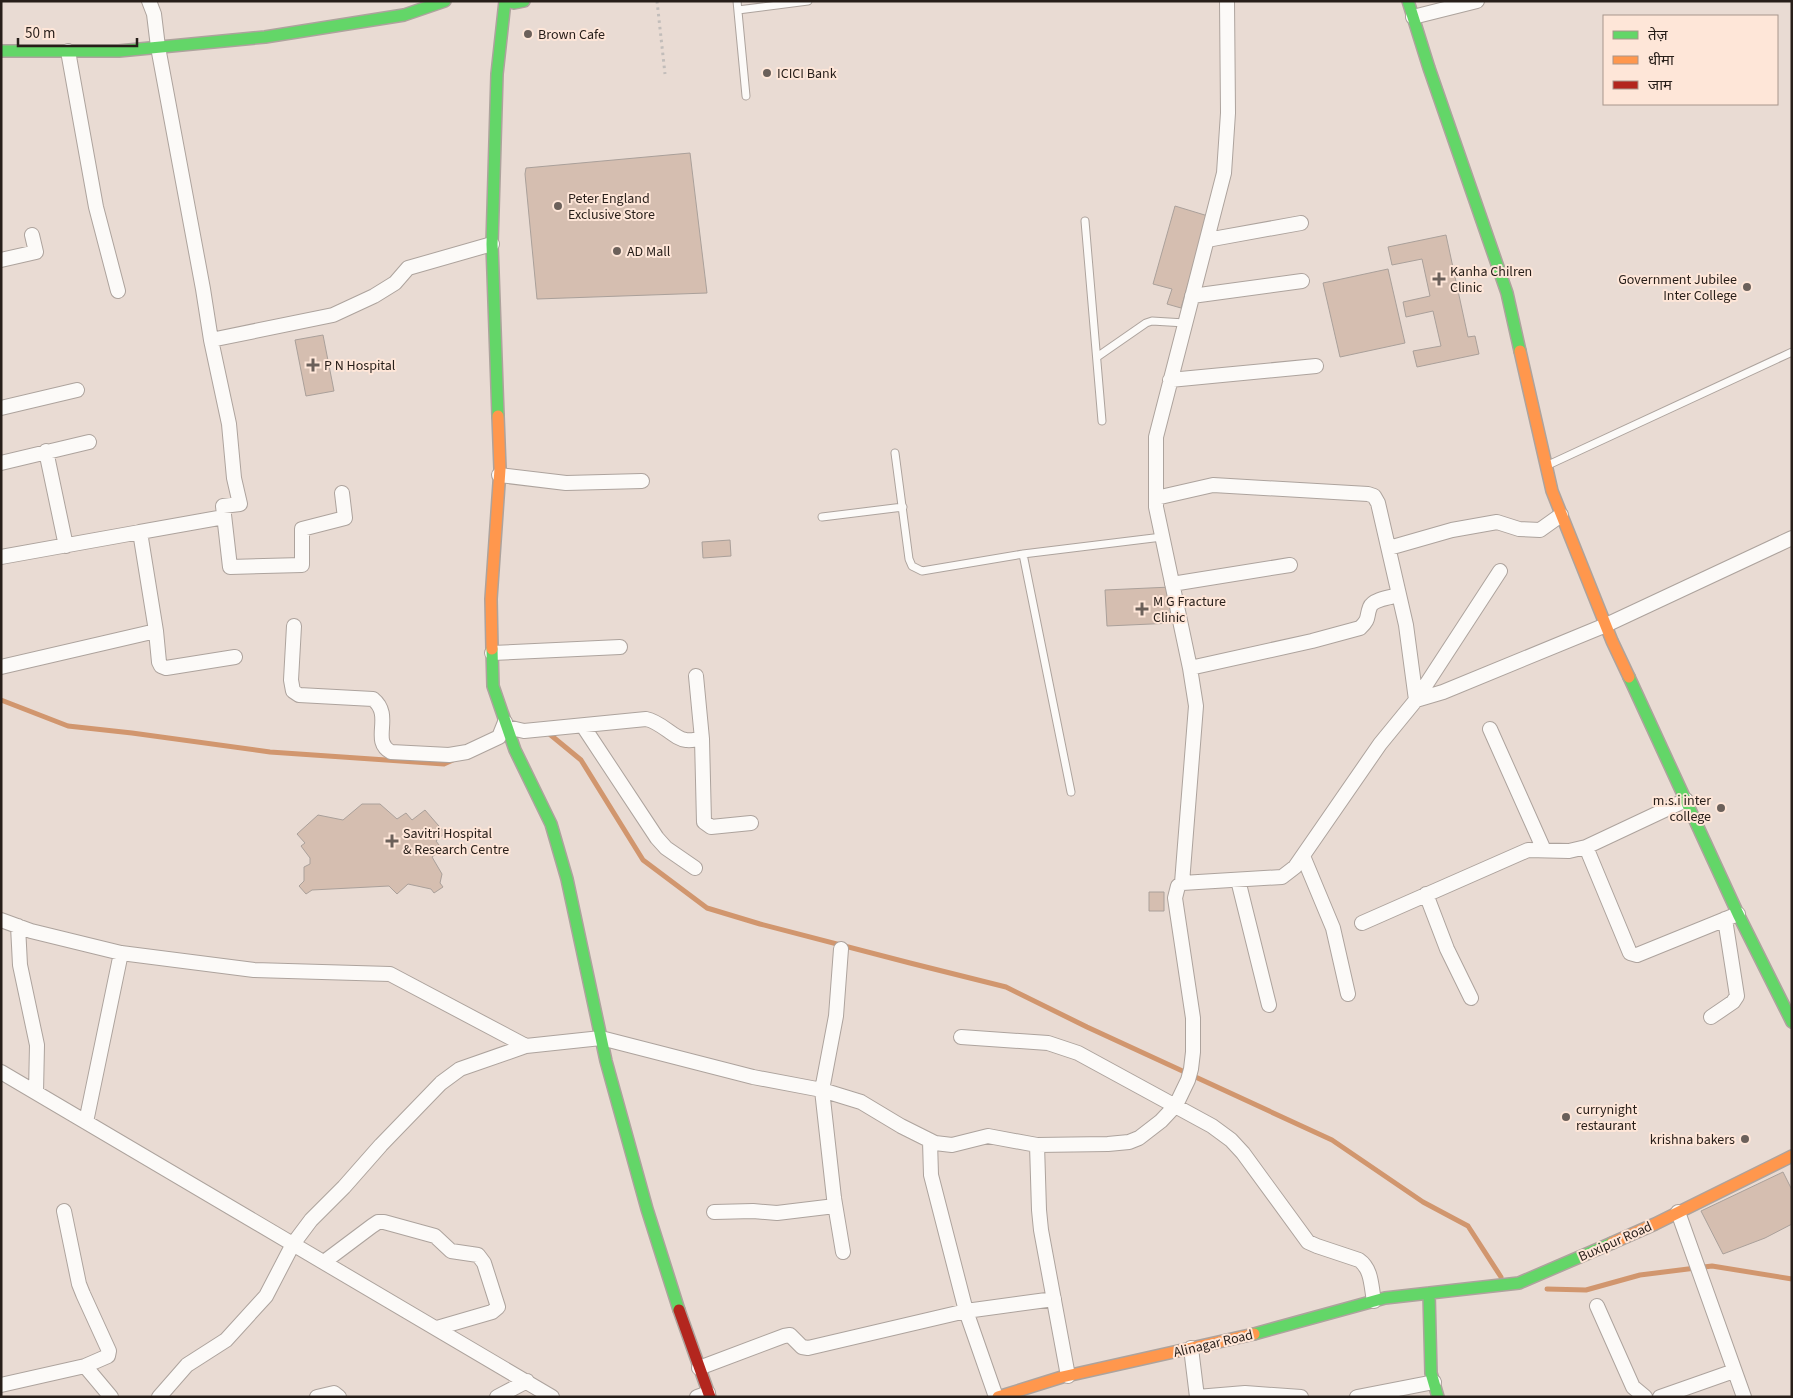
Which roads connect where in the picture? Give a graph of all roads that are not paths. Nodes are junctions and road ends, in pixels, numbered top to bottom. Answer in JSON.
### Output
{"nodes":[{"id":1,"x":149,"y":1,"type":"edge"},
{"id":2,"x":445,"y":1,"type":"edge"},
{"id":3,"x":505,"y":1,"type":"edge"},
{"id":4,"x":524,"y":1,"type":"edge"},
{"id":5,"x":737,"y":1,"type":"edge"},
{"id":6,"x":808,"y":1,"type":"edge"},
{"id":7,"x":1226,"y":1,"type":"edge"},
{"id":8,"x":1408,"y":1,"type":"edge"},
{"id":9,"x":1477,"y":1,"type":"edge"},
{"id":10,"x":738,"y":10,"type":"junction"},
{"id":11,"x":1413,"y":17,"type":"junction"},
{"id":12,"x":158,"y":47,"type":"junction"},
{"id":13,"x":1,"y":51,"type":"edge"},
{"id":14,"x":68,"y":51,"type":"junction"},
{"id":15,"x":746,"y":96,"type":"dead end"},
{"id":16,"x":1085,"y":221,"type":"dead end"},
{"id":17,"x":1301,"y":223,"type":"dead end"},
{"id":18,"x":32,"y":235,"type":"dead end"},
{"id":19,"x":1207,"y":240,"type":"junction"},
{"id":20,"x":492,"y":244,"type":"junction"},
{"id":21,"x":1,"y":260,"type":"edge"},
{"id":22,"x":1302,"y":282,"type":"dead end"},
{"id":23,"x":118,"y":292,"type":"dead end"},
{"id":24,"x":1192,"y":296,"type":"junction"},
{"id":25,"x":1185,"y":323,"type":"junction"},
{"id":26,"x":211,"y":340,"type":"junction"},
{"id":27,"x":1792,"y":352,"type":"edge"},
{"id":28,"x":1097,"y":357,"type":"junction"},
{"id":29,"x":1316,"y":366,"type":"dead end"},
{"id":30,"x":1170,"y":380,"type":"junction"},
{"id":31,"x":77,"y":390,"type":"dead end"},
{"id":32,"x":1,"y":408,"type":"edge"},
{"id":33,"x":1102,"y":421,"type":"dead end"},
{"id":34,"x":89,"y":442,"type":"dead end"},
{"id":35,"x":46,"y":452,"type":"junction"},
{"id":36,"x":895,"y":452,"type":"dead end"},
{"id":37,"x":1,"y":463,"type":"edge"},
{"id":38,"x":1546,"y":466,"type":"junction"},
{"id":39,"x":499,"y":475,"type":"junction"},
{"id":40,"x":642,"y":480,"type":"dead end"},
{"id":41,"x":342,"y":493,"type":"dead end"},
{"id":42,"x":1156,"y":498,"type":"junction"},
{"id":43,"x":903,"y":507,"type":"junction"},
{"id":44,"x":1561,"y":515,"type":"junction"},
{"id":45,"x":224,"y":517,"type":"junction"},
{"id":46,"x":822,"y":517,"type":"dead end"},
{"id":47,"x":140,"y":532,"type":"junction"},
{"id":48,"x":1162,"y":536,"type":"junction"},
{"id":49,"x":1792,"y":538,"type":"edge"},
{"id":50,"x":66,"y":546,"type":"junction"},
{"id":51,"x":1389,"y":548,"type":"junction"},
{"id":52,"x":1023,"y":554,"type":"junction"},
{"id":53,"x":1,"y":557,"type":"edge"},
{"id":54,"x":1290,"y":566,"type":"dead end"},
{"id":55,"x":1500,"y":571,"type":"dead end"},
{"id":56,"x":1172,"y":584,"type":"junction"},
{"id":57,"x":1399,"y":595,"type":"junction"},
{"id":58,"x":1606,"y":624,"type":"junction"},
{"id":59,"x":294,"y":626,"type":"dead end"},
{"id":60,"x":156,"y":631,"type":"junction"},
{"id":61,"x":620,"y":647,"type":"dead end"},
{"id":62,"x":492,"y":653,"type":"junction"},
{"id":63,"x":234,"y":657,"type":"dead end"},
{"id":64,"x":1,"y":667,"type":"edge"},
{"id":65,"x":1190,"y":668,"type":"junction"},
{"id":66,"x":696,"y":676,"type":"dead end"},
{"id":67,"x":1416,"y":700,"type":"junction"},
{"id":68,"x":583,"y":726,"type":"junction"},
{"id":69,"x":508,"y":729,"type":"junction"},
{"id":70,"x":1490,"y":729,"type":"dead end"},
{"id":71,"x":702,"y":739,"type":"junction"},
{"id":72,"x":1071,"y":792,"type":"dead end"},
{"id":73,"x":1686,"y":800,"type":"junction"},
{"id":74,"x":750,"y":823,"type":"dead end"},
{"id":75,"x":1586,"y":847,"type":"junction"},
{"id":76,"x":1544,"y":850,"type":"junction"},
{"id":77,"x":1303,"y":856,"type":"junction"},
{"id":78,"x":695,"y":868,"type":"dead end"},
{"id":79,"x":1238,"y":880,"type":"junction"},
{"id":80,"x":1182,"y":883,"type":"junction"},
{"id":81,"x":1426,"y":894,"type":"junction"},
{"id":82,"x":1731,"y":917,"type":"junction"},
{"id":83,"x":1,"y":920,"type":"edge"},
{"id":84,"x":1362,"y":923,"type":"dead end"},
{"id":85,"x":18,"y":926,"type":"junction"},
{"id":86,"x":841,"y":949,"type":"dead end"},
{"id":87,"x":121,"y":953,"type":"junction"},
{"id":88,"x":1348,"y":994,"type":"dead end"},
{"id":89,"x":1471,"y":998,"type":"dead end"},
{"id":90,"x":1269,"y":1005,"type":"dead end"},
{"id":91,"x":1711,"y":1017,"type":"dead end"},
{"id":92,"x":1792,"y":1022,"type":"edge"},
{"id":93,"x":960,"y":1037,"type":"dead end"},
{"id":94,"x":601,"y":1038,"type":"junction"},
{"id":95,"x":526,"y":1046,"type":"junction"},
{"id":96,"x":1,"y":1072,"type":"edge"},
{"id":97,"x":822,"y":1090,"type":"junction"},
{"id":98,"x":36,"y":1092,"type":"junction"},
{"id":99,"x":1176,"y":1105,"type":"junction"},
{"id":100,"x":86,"y":1122,"type":"junction"},
{"id":101,"x":930,"y":1141,"type":"junction"},
{"id":102,"x":1037,"y":1145,"type":"junction"},
{"id":103,"x":1792,"y":1156,"type":"edge"},
{"id":104,"x":835,"y":1206,"type":"junction"},
{"id":105,"x":64,"y":1212,"type":"dead end"},
{"id":106,"x":714,"y":1212,"type":"dead end"},
{"id":107,"x":1678,"y":1212,"type":"junction"},
{"id":108,"x":293,"y":1244,"type":"junction"},
{"id":109,"x":843,"y":1252,"type":"dead end"},
{"id":110,"x":324,"y":1262,"type":"junction"},
{"id":111,"x":1429,"y":1293,"type":"junction"},
{"id":112,"x":1054,"y":1300,"type":"junction"},
{"id":113,"x":1374,"y":1301,"type":"junction"},
{"id":114,"x":1597,"y":1306,"type":"dead end"},
{"id":115,"x":966,"y":1311,"type":"junction"},
{"id":116,"x":437,"y":1328,"type":"junction"},
{"id":117,"x":1190,"y":1348,"type":"junction"},
{"id":118,"x":85,"y":1366,"type":"junction"},
{"id":119,"x":699,"y":1368,"type":"junction"},
{"id":120,"x":1734,"y":1371,"type":"junction"},
{"id":121,"x":1068,"y":1376,"type":"junction"},
{"id":122,"x":527,"y":1381,"type":"junction"},
{"id":123,"x":1434,"y":1382,"type":"junction"},
{"id":124,"x":1,"y":1385,"type":"edge"},
{"id":125,"x":165,"y":1394,"type":"edge"},
{"id":126,"x":705,"y":1395,"type":"edge"},
{"id":127,"x":111,"y":1397,"type":"edge"},
{"id":128,"x":317,"y":1397,"type":"edge"},
{"id":129,"x":339,"y":1397,"type":"edge"},
{"id":130,"x":497,"y":1397,"type":"edge"},
{"id":131,"x":552,"y":1397,"type":"edge"},
{"id":132,"x":997,"y":1397,"type":"edge"},
{"id":133,"x":1197,"y":1397,"type":"edge"},
{"id":134,"x":1301,"y":1397,"type":"edge"},
{"id":135,"x":1357,"y":1397,"type":"edge"},
{"id":136,"x":1438,"y":1397,"type":"edge"},
{"id":137,"x":1645,"y":1397,"type":"edge"},
{"id":138,"x":1660,"y":1397,"type":"edge"},
{"id":139,"x":1744,"y":1397,"type":"edge"}],
"edges":[{"from":1,"to":12,"type":"street"},
{"from":2,"to":12,"type":"main road"},
{"from":3,"to":4,"type":"main road"},
{"from":3,"to":20,"type":"main road"},
{"from":5,"to":10,"type":"lane"},
{"from":6,"to":10,"type":"lane"},
{"from":7,"to":19,"type":"street"},
{"from":8,"to":11,"type":"main road"},
{"from":9,"to":11,"type":"street"},
{"from":10,"to":15,"type":"lane"},
{"from":11,"to":38,"type":"main road"},
{"from":12,"to":14,"type":"main road"},
{"from":12,"to":26,"type":"street"},
{"from":13,"to":14,"type":"main road"},
{"from":14,"to":23,"type":"street"},
{"from":16,"to":28,"type":"lane"},
{"from":17,"to":19,"type":"street"},
{"from":18,"to":21,"type":"street"},
{"from":19,"to":24,"type":"street"},
{"from":20,"to":26,"type":"street"},
{"from":20,"to":39,"type":"main road"},
{"from":22,"to":24,"type":"street"},
{"from":24,"to":25,"type":"street"},
{"from":25,"to":28,"type":"lane"},
{"from":25,"to":30,"type":"street"},
{"from":26,"to":45,"type":"street"},
{"from":27,"to":38,"type":"lane"},
{"from":28,"to":33,"type":"lane"},
{"from":29,"to":30,"type":"street"},
{"from":30,"to":42,"type":"street"},
{"from":31,"to":32,"type":"street"},
{"from":34,"to":35,"type":"street"},
{"from":35,"to":37,"type":"street"},
{"from":35,"to":50,"type":"street"},
{"from":36,"to":43,"type":"lane"},
{"from":38,"to":44,"type":"main road"},
{"from":39,"to":40,"type":"street"},
{"from":39,"to":62,"type":"main road"},
{"from":41,"to":45,"type":"street"},
{"from":42,"to":48,"type":"street"},
{"from":42,"to":51,"type":"street"},
{"from":43,"to":46,"type":"lane"},
{"from":43,"to":52,"type":"lane"},
{"from":44,"to":51,"type":"street"},
{"from":44,"to":58,"type":"main road"},
{"from":45,"to":47,"type":"street"},
{"from":47,"to":50,"type":"street"},
{"from":47,"to":60,"type":"street"},
{"from":48,"to":52,"type":"lane"},
{"from":48,"to":56,"type":"street"},
{"from":49,"to":58,"type":"street"},
{"from":50,"to":53,"type":"street"},
{"from":51,"to":57,"type":"street"},
{"from":52,"to":72,"type":"lane"},
{"from":54,"to":56,"type":"street"},
{"from":55,"to":67,"type":"street"},
{"from":56,"to":65,"type":"street"},
{"from":57,"to":65,"type":"street"},
{"from":57,"to":67,"type":"street"},
{"from":58,"to":67,"type":"street"},
{"from":58,"to":73,"type":"main road"},
{"from":59,"to":69,"type":"street"},
{"from":60,"to":63,"type":"street"},
{"from":60,"to":64,"type":"street"},
{"from":61,"to":62,"type":"street"},
{"from":62,"to":69,"type":"main road"},
{"from":65,"to":80,"type":"street"},
{"from":66,"to":71,"type":"street"},
{"from":67,"to":77,"type":"street"},
{"from":68,"to":69,"type":"street"},
{"from":68,"to":71,"type":"street"},
{"from":68,"to":78,"type":"street"},
{"from":69,"to":94,"type":"main road"},
{"from":70,"to":76,"type":"street"},
{"from":71,"to":74,"type":"street"},
{"from":73,"to":75,"type":"street"},
{"from":73,"to":82,"type":"main road"},
{"from":75,"to":76,"type":"street"},
{"from":75,"to":82,"type":"street"},
{"from":76,"to":81,"type":"street"},
{"from":77,"to":79,"type":"street"},
{"from":77,"to":88,"type":"street"},
{"from":79,"to":80,"type":"street"},
{"from":79,"to":90,"type":"street"},
{"from":80,"to":99,"type":"street"},
{"from":81,"to":84,"type":"street"},
{"from":81,"to":89,"type":"street"},
{"from":82,"to":91,"type":"street"},
{"from":82,"to":92,"type":"main road"},
{"from":83,"to":85,"type":"street"},
{"from":85,"to":87,"type":"street"},
{"from":85,"to":98,"type":"street"},
{"from":86,"to":97,"type":"street"},
{"from":87,"to":95,"type":"street"},
{"from":87,"to":100,"type":"street"},
{"from":93,"to":99,"type":"street"},
{"from":94,"to":95,"type":"street"},
{"from":94,"to":97,"type":"street"},
{"from":94,"to":119,"type":"main road"},
{"from":95,"to":108,"type":"street"},
{"from":96,"to":98,"type":"street"},
{"from":97,"to":101,"type":"street"},
{"from":97,"to":104,"type":"street"},
{"from":98,"to":100,"type":"street"},
{"from":99,"to":102,"type":"street"},
{"from":99,"to":113,"type":"street"},
{"from":100,"to":108,"type":"street"},
{"from":101,"to":102,"type":"street"},
{"from":101,"to":115,"type":"street"},
{"from":102,"to":112,"type":"street"},
{"from":103,"to":107,"type":"main road","name":"Buxipur Road"},
{"from":104,"to":106,"type":"street"},
{"from":104,"to":109,"type":"street"},
{"from":105,"to":118,"type":"street"},
{"from":107,"to":111,"type":"main road","name":"Buxipur Road"},
{"from":107,"to":120,"type":"street"},
{"from":108,"to":110,"type":"street"},
{"from":108,"to":125,"type":"street"},
{"from":110,"to":116,"type":"street"},
{"from":110,"to":116,"type":"street"},
{"from":111,"to":113,"type":"main road","name":"Alinagar Road"},
{"from":111,"to":123,"type":"main road"},
{"from":112,"to":115,"type":"street"},
{"from":112,"to":121,"type":"street"},
{"from":113,"to":117,"type":"main road","name":"Alinagar Road"},
{"from":114,"to":137,"type":"street"},
{"from":115,"to":119,"type":"street"},
{"from":115,"to":132,"type":"street"},
{"from":116,"to":122,"type":"street"},
{"from":117,"to":121,"type":"main road","name":"Alinagar Road"},
{"from":117,"to":133,"type":"street"},
{"from":118,"to":124,"type":"street"},
{"from":118,"to":127,"type":"street"},
{"from":119,"to":126,"type":"main road"},
{"from":120,"to":138,"type":"street"},
{"from":120,"to":139,"type":"street"},
{"from":121,"to":132,"type":"main road","name":"Alinagar Road"},
{"from":122,"to":130,"type":"street"},
{"from":122,"to":131,"type":"street"},
{"from":123,"to":135,"type":"street"},
{"from":123,"to":136,"type":"main road"},
{"from":128,"to":129,"type":"street"},
{"from":133,"to":134,"type":"street"}]}
